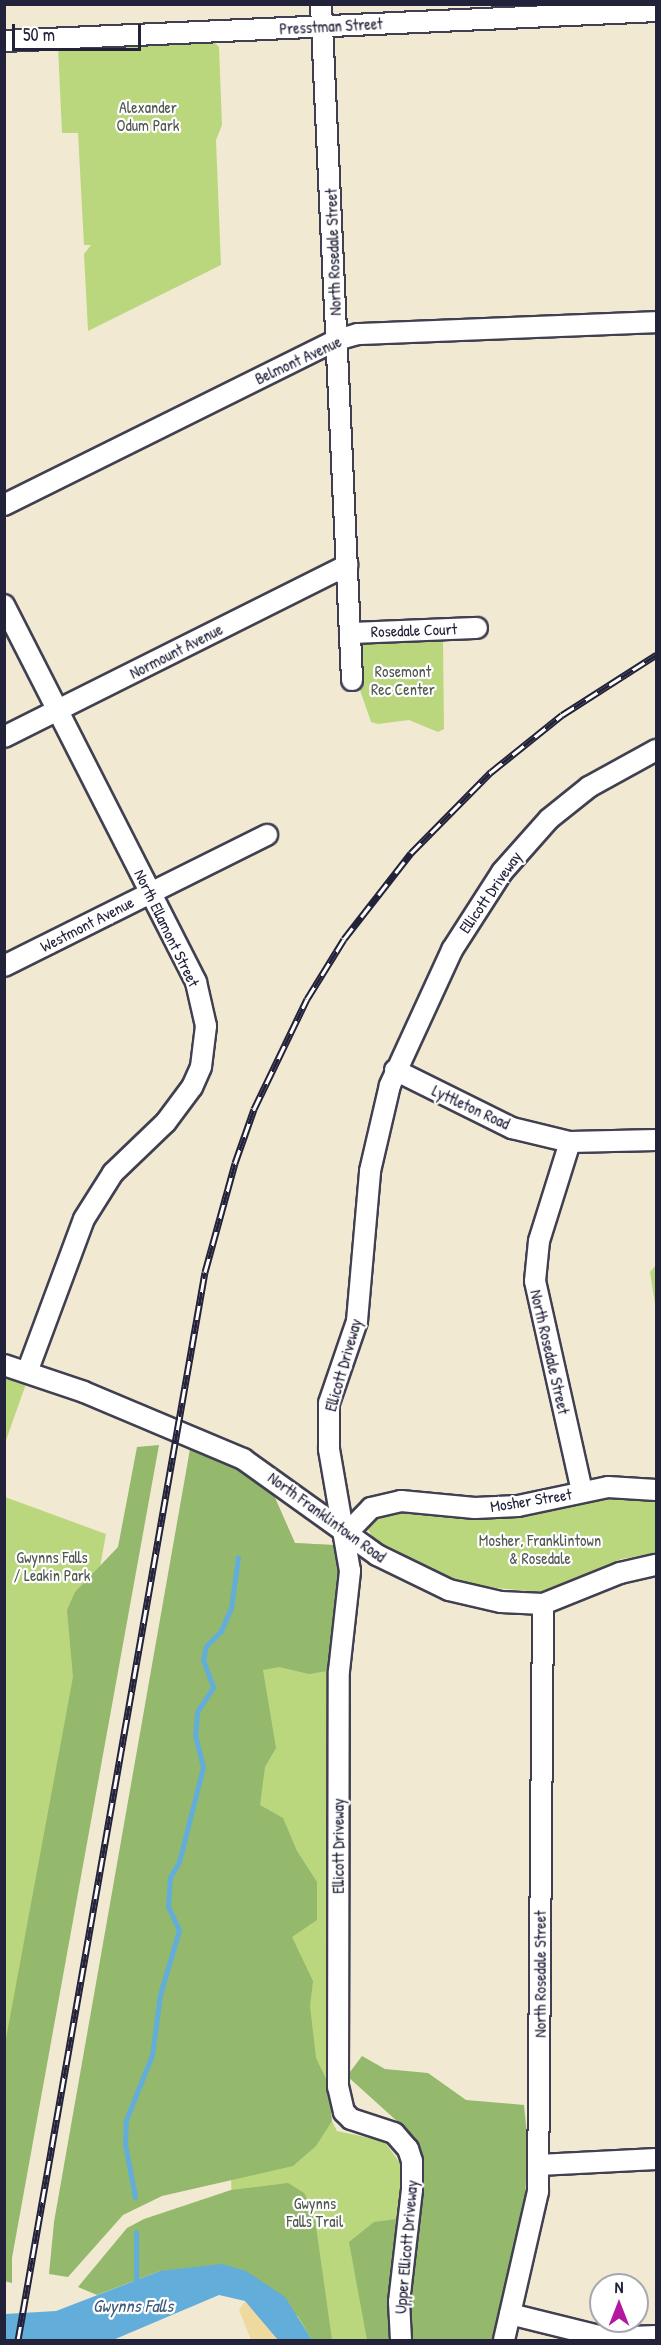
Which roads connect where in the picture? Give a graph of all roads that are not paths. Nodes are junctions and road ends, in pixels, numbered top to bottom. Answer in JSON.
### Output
{"nodes":[{"id":1,"x":321,"y":4,"type":"edge"},
{"id":2,"x":657,"y":11,"type":"edge"},
{"id":3,"x":322,"y":26,"type":"junction"},
{"id":4,"x":4,"y":41,"type":"edge"},
{"id":5,"x":657,"y":322,"type":"edge"},
{"id":6,"x":337,"y":339,"type":"junction"},
{"id":7,"x":4,"y":505,"type":"edge"},
{"id":8,"x":347,"y":565,"type":"junction"},
{"id":9,"x":4,"y":605,"type":"edge"},
{"id":10,"x":477,"y":628,"type":"dead end"},
{"id":11,"x":350,"y":633,"type":"junction"},
{"id":12,"x":352,"y":680,"type":"dead end"},
{"id":13,"x":57,"y":711,"type":"junction"},
{"id":14,"x":4,"y":737,"type":"edge"},
{"id":15,"x":657,"y":750,"type":"edge"},
{"id":16,"x":267,"y":835,"type":"dead end"},
{"id":17,"x":150,"y":892,"type":"junction"},
{"id":18,"x":4,"y":966,"type":"edge"},
{"id":19,"x":395,"y":1070,"type":"junction"},
{"id":20,"x":657,"y":1140,"type":"edge"},
{"id":21,"x":570,"y":1142,"type":"junction"},
{"id":22,"x":4,"y":1365,"type":"edge"},
{"id":23,"x":27,"y":1372,"type":"junction"},
{"id":24,"x":657,"y":1490,"type":"edge"},
{"id":25,"x":582,"y":1492,"type":"junction"},
{"id":26,"x":346,"y":1534,"type":"junction"},
{"id":27,"x":657,"y":1565,"type":"edge"},
{"id":28,"x":543,"y":1604,"type":"junction"},
{"id":29,"x":351,"y":2119,"type":"joint"},
{"id":30,"x":657,"y":2159,"type":"edge"},
{"id":31,"x":538,"y":2165,"type":"junction"},
{"id":32,"x":510,"y":2314,"type":"junction"},
{"id":33,"x":657,"y":2336,"type":"edge"},
{"id":34,"x":400,"y":2340,"type":"edge"},
{"id":35,"x":504,"y":2340,"type":"edge"}],
"edges":[{"from":1,"to":3,"type":"street","name":"North Rosedale Street"},
{"from":2,"to":3,"type":"street","name":"Presstman Street"},
{"from":3,"to":4,"type":"street","name":"Presstman Street"},
{"from":3,"to":6,"type":"street","name":"North Rosedale Street"},
{"from":5,"to":6,"type":"street","name":"Belmont Avenue"},
{"from":6,"to":7,"type":"street","name":"Belmont Avenue"},
{"from":6,"to":8,"type":"street","name":"North Rosedale Street"},
{"from":8,"to":11,"type":"street","name":"North Rosedale Street"},
{"from":8,"to":13,"type":"street","name":"Normount Avenue"},
{"from":9,"to":13,"type":"street","name":"North Ellamont Street"},
{"from":10,"to":11,"type":"street","name":"Rosedale Court"},
{"from":11,"to":12,"type":"street","name":"North Rosedale Street"},
{"from":13,"to":14,"type":"street","name":"Normount Avenue"},
{"from":13,"to":17,"type":"street","name":"North Ellamont Street"},
{"from":15,"to":19,"type":"street","name":"Ellicott Driveway"},
{"from":16,"to":17,"type":"street","name":"Westmont Avenue"},
{"from":17,"to":18,"type":"street","name":"Westmont Avenue"},
{"from":17,"to":23,"type":"street","name":"North Ellamont Street"},
{"from":19,"to":21,"type":"street","name":"Lyttleton Road"},
{"from":19,"to":26,"type":"street","name":"Ellicott Driveway"},
{"from":20,"to":21,"type":"street","name":"Lyttleton Road"},
{"from":21,"to":25,"type":"street","name":"North Rosedale Street"},
{"from":22,"to":23,"type":"street","name":"North Franklintown Road"},
{"from":23,"to":26,"type":"street","name":"North Franklintown Road"},
{"from":24,"to":25,"type":"street","name":"Mosher Street"},
{"from":25,"to":26,"type":"street","name":"Mosher Street"},
{"from":26,"to":28,"type":"street","name":"North Franklintown Road"},
{"from":26,"to":29,"type":"street","name":"Ellicott Driveway"},
{"from":27,"to":28,"type":"street","name":"North Franklintown Road"},
{"from":28,"to":31,"type":"street","name":"North Rosedale Street"},
{"from":29,"to":34,"type":"street","name":"Upper Ellicott Driveway"},
{"from":30,"to":31,"type":"street"},
{"from":31,"to":32,"type":"street","name":"North Rosedale Street"},
{"from":32,"to":33,"type":"street"},
{"from":32,"to":35,"type":"street","name":"North Rosedale Street"}]}
